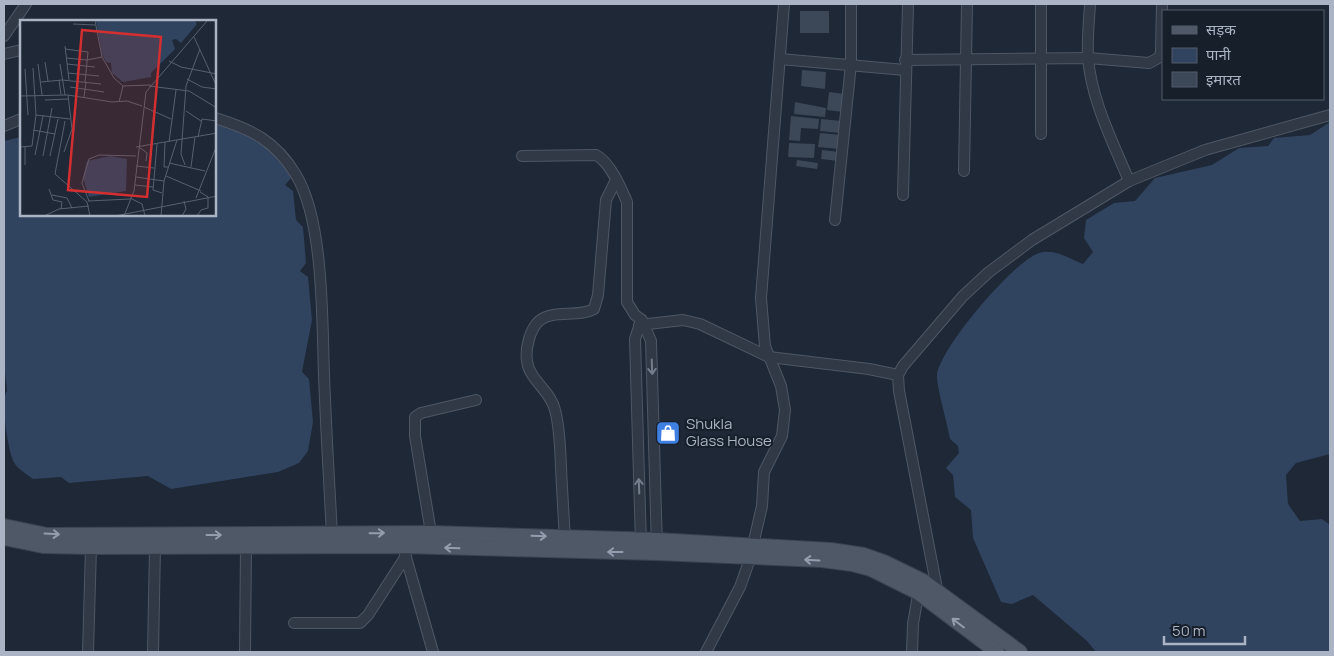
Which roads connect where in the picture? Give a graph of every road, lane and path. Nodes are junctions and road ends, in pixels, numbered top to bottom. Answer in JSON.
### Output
{"nodes":[{"id":1,"x":26,"y":4,"type":"edge"},
{"id":2,"x":784,"y":4,"type":"edge"},
{"id":3,"x":851,"y":4,"type":"edge"},
{"id":4,"x":908,"y":4,"type":"edge"},
{"id":5,"x":967,"y":4,"type":"edge"},
{"id":6,"x":1041,"y":4,"type":"edge"},
{"id":7,"x":1090,"y":4,"type":"edge"},
{"id":8,"x":1162,"y":4,"type":"edge"},
{"id":9,"x":4,"y":36,"type":"edge"},
{"id":10,"x":20,"y":50,"type":"edge"},
{"id":11,"x":4,"y":54,"type":"edge"},
{"id":12,"x":967,"y":58,"type":"junction"},
{"id":13,"x":1040,"y":58,"type":"junction"},
{"id":14,"x":1088,"y":58,"type":"junction"},
{"id":15,"x":780,"y":60,"type":"junction"},
{"id":16,"x":905,"y":60,"type":"junction"},
{"id":17,"x":850,"y":64,"type":"junction"},
{"id":18,"x":905,"y":70,"type":"junction"},
{"id":19,"x":1330,"y":115,"type":"edge"},
{"id":20,"x":216,"y":118,"type":"edge"},
{"id":21,"x":20,"y":119,"type":"edge"},
{"id":22,"x":4,"y":126,"type":"edge"},
{"id":23,"x":1041,"y":134,"type":"dead end"},
{"id":24,"x":522,"y":156,"type":"dead end"},
{"id":25,"x":964,"y":171,"type":"dead end"},
{"id":26,"x":616,"y":180,"type":"junction"},
{"id":27,"x":1129,"y":181,"type":"junction"},
{"id":28,"x":903,"y":195,"type":"dead end"},
{"id":29,"x":835,"y":220,"type":"dead end"},
{"id":30,"x":642,"y":324,"type":"junction"},
{"id":31,"x":769,"y":357,"type":"junction"},
{"id":32,"x":898,"y":376,"type":"junction"},
{"id":33,"x":476,"y":400,"type":"dead end"},
{"id":34,"x":4,"y":526,"type":"edge"},
{"id":35,"x":431,"y":533,"type":"junction"},
{"id":36,"x":332,"y":534,"type":"junction"},
{"id":37,"x":564,"y":537,"type":"junction"},
{"id":38,"x":4,"y":538,"type":"edge"},
{"id":39,"x":404,"y":545,"type":"junction"},
{"id":40,"x":246,"y":546,"type":"junction"},
{"id":41,"x":641,"y":546,"type":"junction"},
{"id":42,"x":657,"y":546,"type":"junction"},
{"id":43,"x":155,"y":547,"type":"junction"},
{"id":44,"x":91,"y":548,"type":"junction"},
{"id":45,"x":752,"y":551,"type":"junction"},
{"id":46,"x":565,"y":552,"type":"junction"},
{"id":47,"x":920,"y":587,"type":"junction"},
{"id":48,"x":936,"y":598,"type":"junction"},
{"id":49,"x":294,"y":623,"type":"dead end"},
{"id":50,"x":88,"y":652,"type":"edge"},
{"id":51,"x":152,"y":652,"type":"edge"},
{"id":52,"x":246,"y":652,"type":"edge"},
{"id":53,"x":433,"y":652,"type":"edge"},
{"id":54,"x":706,"y":652,"type":"edge"},
{"id":55,"x":912,"y":652,"type":"edge"},
{"id":56,"x":997,"y":652,"type":"edge"},
{"id":57,"x":1020,"y":652,"type":"edge"}],
"edges":[{"from":1,"to":9,"type":"street"},
{"from":2,"to":15,"type":"street"},
{"from":3,"to":17,"type":"street"},
{"from":4,"to":16,"type":"street"},
{"from":5,"to":12,"type":"street"},
{"from":6,"to":13,"type":"street"},
{"from":7,"to":14,"type":"street"},
{"from":8,"to":14,"type":"street"},
{"from":10,"to":11,"type":"street"},
{"from":12,"to":13,"type":"street"},
{"from":12,"to":16,"type":"street"},
{"from":12,"to":25,"type":"street"},
{"from":13,"to":14,"type":"street"},
{"from":13,"to":23,"type":"street"},
{"from":14,"to":27,"type":"street"},
{"from":15,"to":17,"type":"street"},
{"from":15,"to":31,"type":"street"},
{"from":16,"to":18,"type":"street"},
{"from":17,"to":18,"type":"street"},
{"from":17,"to":29,"type":"street"},
{"from":18,"to":28,"type":"street"},
{"from":19,"to":27,"type":"street"},
{"from":20,"to":36,"type":"street"},
{"from":21,"to":22,"type":"street"},
{"from":24,"to":26,"type":"street"},
{"from":26,"to":30,"type":"street"},
{"from":26,"to":37,"type":"street"},
{"from":27,"to":32,"type":"street"},
{"from":30,"to":31,"type":"street"},
{"from":41,"to":30,"type":"street","one_way":true},
{"from":30,"to":42,"type":"street","one_way":true},
{"from":31,"to":32,"type":"street"},
{"from":31,"to":45,"type":"street"},
{"from":32,"to":48,"type":"street"},
{"from":33,"to":35,"type":"street"},
{"from":34,"to":36,"type":"main road","one_way":true},
{"from":35,"to":37,"type":"main road","one_way":true},
{"from":35,"to":39,"type":"main road"},
{"from":36,"to":39,"type":"main road","one_way":true},
{"from":37,"to":41,"type":"main road"},
{"from":37,"to":46,"type":"street"},
{"from":38,"to":44,"type":"main road"},
{"from":39,"to":40,"type":"main road"},
{"from":46,"to":39,"type":"main road","one_way":true},
{"from":39,"to":49,"type":"street"},
{"from":39,"to":53,"type":"street"},
{"from":40,"to":43,"type":"main road"},
{"from":40,"to":52,"type":"street"},
{"from":41,"to":42,"type":"main road"},
{"from":41,"to":46,"type":"main road","one_way":true},
{"from":42,"to":45,"type":"main road"},
{"from":43,"to":44,"type":"main road"},
{"from":43,"to":51,"type":"street"},
{"from":44,"to":50,"type":"street"},
{"from":45,"to":47,"type":"main road"},
{"from":45,"to":54,"type":"street"},
{"from":47,"to":48,"type":"main road"},
{"from":47,"to":55,"type":"street"},
{"from":56,"to":48,"type":"main road","one_way":true},
{"from":48,"to":57,"type":"main road"}]}
